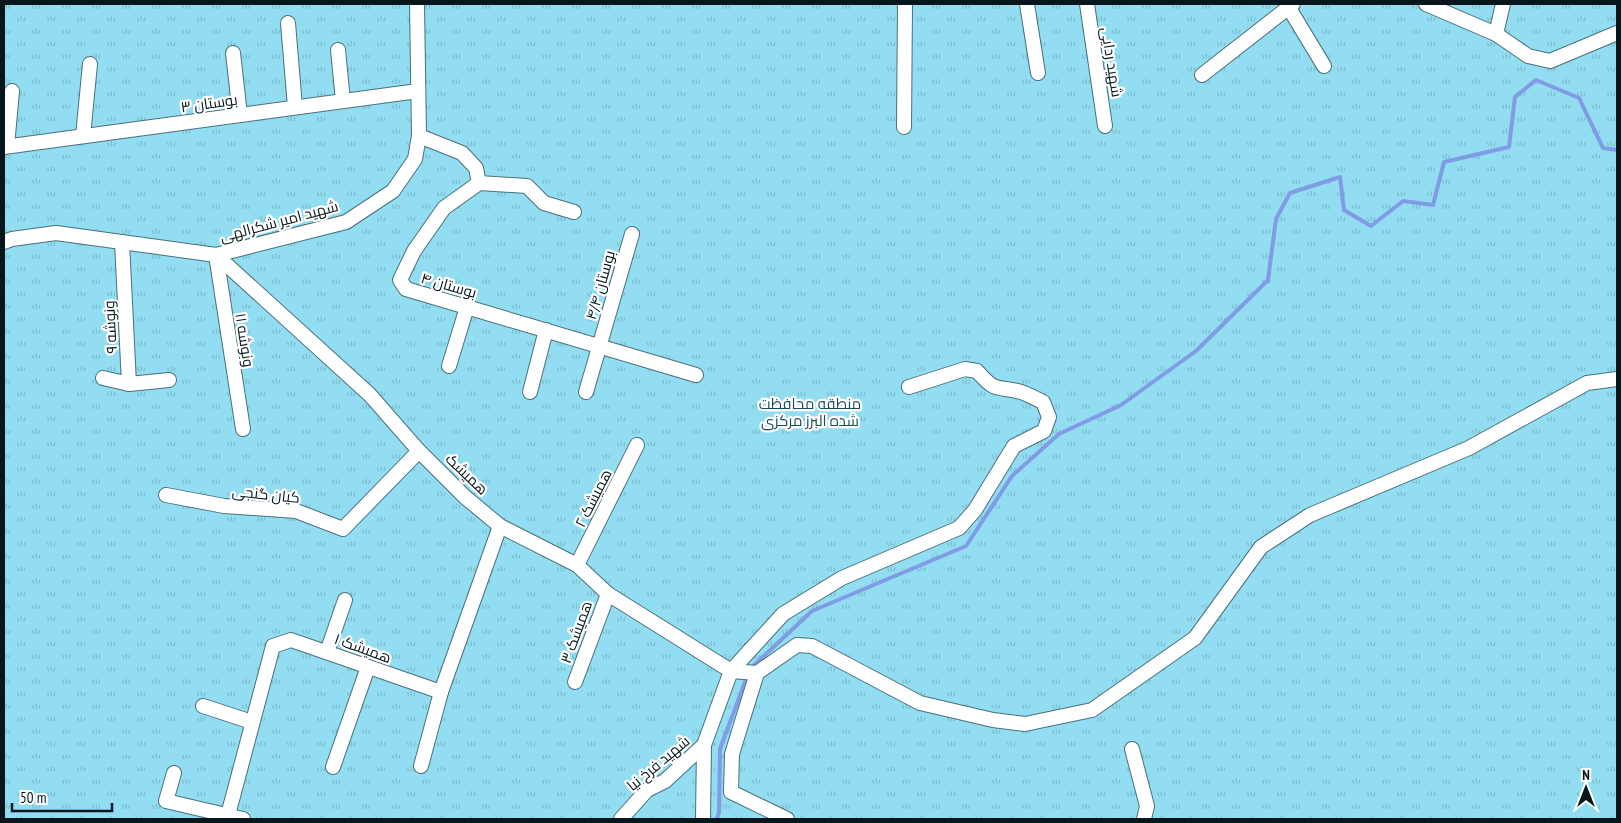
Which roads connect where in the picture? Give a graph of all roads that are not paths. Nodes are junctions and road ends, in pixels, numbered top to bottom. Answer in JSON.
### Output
{"nodes":[{"id":1,"x":417,"y":4,"type":"edge"},
{"id":2,"x":904,"y":4,"type":"edge"},
{"id":3,"x":1027,"y":4,"type":"edge"},
{"id":4,"x":1086,"y":4,"type":"edge"},
{"id":5,"x":1426,"y":4,"type":"edge"},
{"id":6,"x":1503,"y":4,"type":"edge"},
{"id":7,"x":1291,"y":6,"type":"edge"},
{"id":8,"x":288,"y":23,"type":"dead end"},
{"id":9,"x":1496,"y":34,"type":"junction"},
{"id":10,"x":1617,"y":34,"type":"edge"},
{"id":11,"x":338,"y":50,"type":"dead end"},
{"id":12,"x":233,"y":54,"type":"dead end"},
{"id":13,"x":90,"y":64,"type":"dead end"},
{"id":14,"x":1324,"y":66,"type":"dead end"},
{"id":15,"x":1038,"y":73,"type":"dead end"},
{"id":16,"x":1202,"y":75,"type":"dead end"},
{"id":17,"x":12,"y":91,"type":"dead end"},
{"id":18,"x":418,"y":91,"type":"junction"},
{"id":19,"x":343,"y":101,"type":"junction"},
{"id":20,"x":295,"y":107,"type":"junction"},
{"id":21,"x":240,"y":115,"type":"junction"},
{"id":22,"x":1105,"y":126,"type":"dead end"},
{"id":23,"x":904,"y":127,"type":"dead end"},
{"id":24,"x":83,"y":136,"type":"junction"},
{"id":25,"x":419,"y":136,"type":"junction"},
{"id":26,"x":5,"y":146,"type":"edge"},
{"id":27,"x":479,"y":183,"type":"junction"},
{"id":28,"x":574,"y":212,"type":"dead end"},
{"id":29,"x":632,"y":234,"type":"dead end"},
{"id":30,"x":4,"y":242,"type":"edge"},
{"id":31,"x":122,"y":242,"type":"junction"},
{"id":32,"x":216,"y":255,"type":"junction"},
{"id":33,"x":467,"y":307,"type":"junction"},
{"id":34,"x":546,"y":330,"type":"junction"},
{"id":35,"x":599,"y":346,"type":"junction"},
{"id":36,"x":449,"y":366,"type":"dead end"},
{"id":37,"x":696,"y":376,"type":"dead end"},
{"id":38,"x":103,"y":378,"type":"dead end"},
{"id":39,"x":1617,"y":379,"type":"edge"},
{"id":40,"x":169,"y":380,"type":"dead end"},
{"id":41,"x":129,"y":384,"type":"junction"},
{"id":42,"x":909,"y":387,"type":"dead end"},
{"id":43,"x":530,"y":392,"type":"dead end"},
{"id":44,"x":586,"y":392,"type":"dead end"},
{"id":45,"x":243,"y":429,"type":"dead end"},
{"id":46,"x":637,"y":446,"type":"dead end"},
{"id":47,"x":419,"y":451,"type":"junction"},
{"id":48,"x":166,"y":494,"type":"dead end"},
{"id":49,"x":500,"y":526,"type":"junction"},
{"id":50,"x":577,"y":565,"type":"junction"},
{"id":51,"x":608,"y":594,"type":"junction"},
{"id":52,"x":345,"y":600,"type":"dead end"},
{"id":53,"x":328,"y":652,"type":"junction"},
{"id":54,"x":368,"y":667,"type":"junction"},
{"id":55,"x":735,"y":672,"type":"junction"},
{"id":56,"x":757,"y":673,"type":"junction"},
{"id":57,"x":575,"y":682,"type":"dead end"},
{"id":58,"x":441,"y":692,"type":"junction"},
{"id":59,"x":203,"y":706,"type":"dead end"},
{"id":60,"x":252,"y":722,"type":"junction"},
{"id":61,"x":704,"y":745,"type":"junction"},
{"id":62,"x":1132,"y":749,"type":"dead end"},
{"id":63,"x":421,"y":766,"type":"dead end"},
{"id":64,"x":333,"y":767,"type":"dead end"},
{"id":65,"x":174,"y":772,"type":"dead end"},
{"id":66,"x":228,"y":815,"type":"junction"},
{"id":67,"x":243,"y":819,"type":"edge"},
{"id":68,"x":621,"y":819,"type":"edge"},
{"id":69,"x":703,"y":819,"type":"edge"},
{"id":70,"x":787,"y":819,"type":"edge"},
{"id":71,"x":1144,"y":819,"type":"edge"}],
"edges":[{"from":1,"to":18,"type":"street","name":"شهید امیر شکرالهی"},
{"from":2,"to":23,"type":"street"},
{"from":3,"to":15,"type":"street"},
{"from":4,"to":22,"type":"street","name":"شهید ردایی"},
{"from":5,"to":9,"type":"street"},
{"from":6,"to":9,"type":"street"},
{"from":7,"to":14,"type":"street"},
{"from":7,"to":16,"type":"street"},
{"from":8,"to":20,"type":"street"},
{"from":9,"to":10,"type":"street"},
{"from":11,"to":19,"type":"street"},
{"from":12,"to":21,"type":"street"},
{"from":13,"to":24,"type":"street"},
{"from":17,"to":26,"type":"street"},
{"from":18,"to":19,"type":"street","name":"بوستان ۳"},
{"from":18,"to":25,"type":"street","name":"شهید امیر شکرالهی"},
{"from":19,"to":20,"type":"street","name":"بوستان ۳"},
{"from":20,"to":21,"type":"street","name":"بوستان ۳"},
{"from":21,"to":24,"type":"street","name":"بوستان ۳"},
{"from":24,"to":26,"type":"street","name":"بوستان ۳"},
{"from":25,"to":27,"type":"street"},
{"from":25,"to":32,"type":"street","name":"شهید امیر شکرالهی"},
{"from":27,"to":28,"type":"street"},
{"from":27,"to":33,"type":"street","name":"بوستان ۴"},
{"from":29,"to":35,"type":"street","name":"بوستان ۴/۴"},
{"from":30,"to":31,"type":"street","name":"شهید امیر شکرالهی"},
{"from":31,"to":32,"type":"street","name":"شهید امیر شکرالهی"},
{"from":31,"to":41,"type":"street","name":"ونوشه ۹"},
{"from":32,"to":45,"type":"street","name":"ونوشه ۱۱"},
{"from":32,"to":47,"type":"street","name":"همیشک"},
{"from":33,"to":34,"type":"street","name":"بوستان ۴"},
{"from":33,"to":36,"type":"street"},
{"from":34,"to":35,"type":"street","name":"بوستان ۴"},
{"from":34,"to":43,"type":"street"},
{"from":35,"to":37,"type":"street","name":"بوستان ۴"},
{"from":35,"to":44,"type":"street","name":"بوستان ۴/۴"},
{"from":38,"to":41,"type":"street"},
{"from":39,"to":56,"type":"street"},
{"from":40,"to":41,"type":"street"},
{"from":42,"to":55,"type":"street"},
{"from":46,"to":50,"type":"street","name":"همیشک ۲"},
{"from":47,"to":48,"type":"street","name":"کیان گنجی"},
{"from":47,"to":49,"type":"street","name":"همیشک"},
{"from":49,"to":50,"type":"street","name":"همیشک"},
{"from":49,"to":58,"type":"street"},
{"from":50,"to":51,"type":"street","name":"همیشک"},
{"from":51,"to":55,"type":"street","name":"همیشک"},
{"from":51,"to":57,"type":"street","name":"همیشک ۳"},
{"from":52,"to":53,"type":"street"},
{"from":53,"to":54,"type":"street","name":"همیشک ۱"},
{"from":53,"to":60,"type":"street","name":"همیشک ۱"},
{"from":54,"to":58,"type":"street","name":"همیشک ۱"},
{"from":54,"to":64,"type":"street"},
{"from":55,"to":56,"type":"street"},
{"from":55,"to":61,"type":"street","name":"شهید فرخ نیا"},
{"from":56,"to":70,"type":"street"},
{"from":58,"to":63,"type":"street"},
{"from":59,"to":60,"type":"street"},
{"from":60,"to":66,"type":"street","name":"همیشک ۱"},
{"from":61,"to":68,"type":"street","name":"شهید فرخ نیا"},
{"from":61,"to":69,"type":"street"},
{"from":62,"to":71,"type":"street"},
{"from":65,"to":66,"type":"street"},
{"from":66,"to":67,"type":"street"}]}
